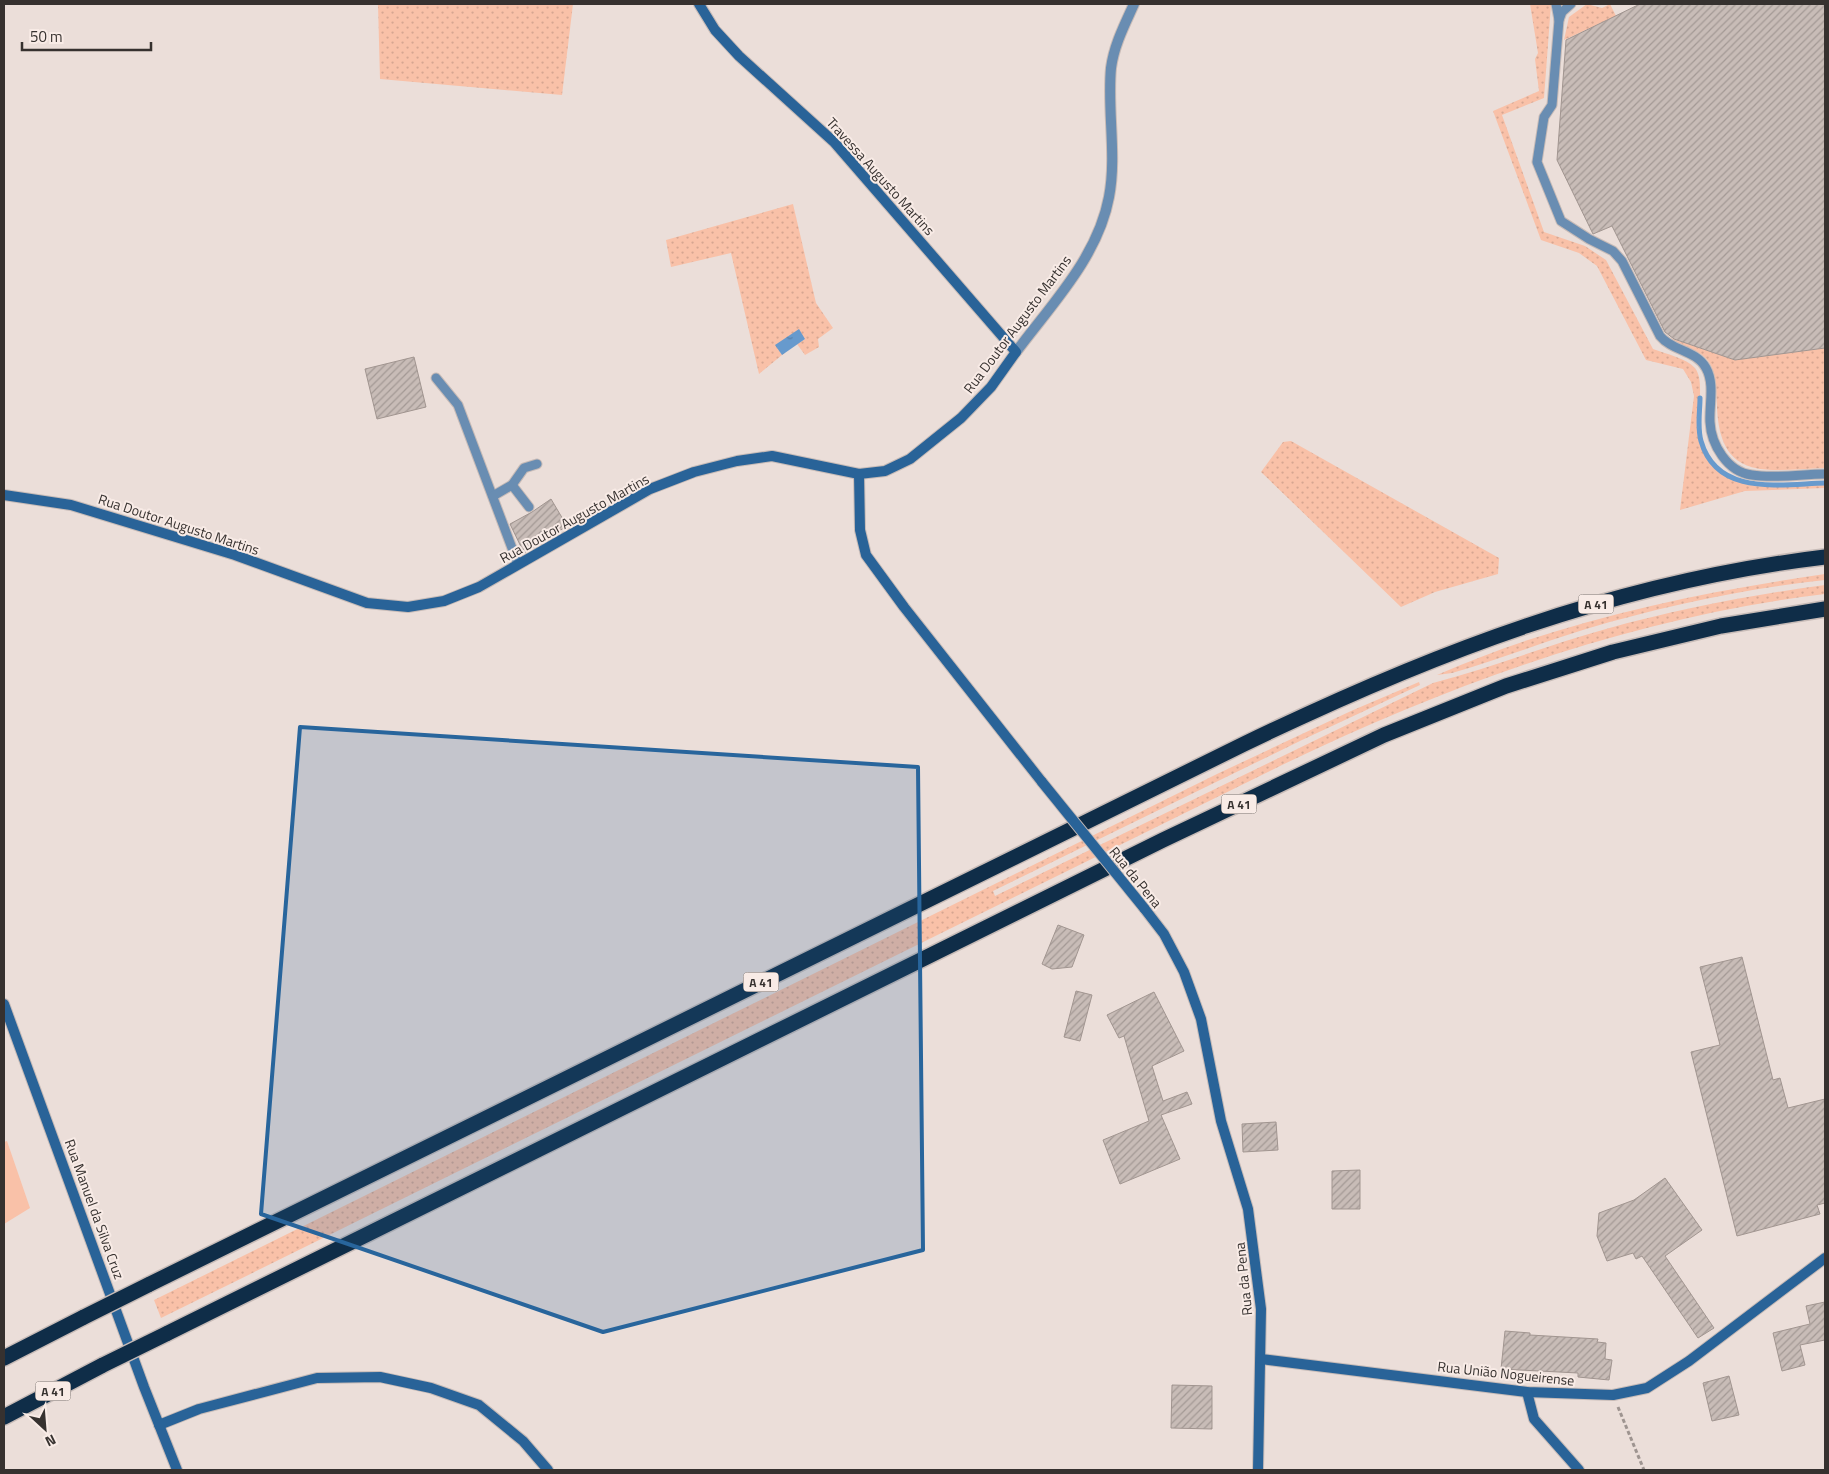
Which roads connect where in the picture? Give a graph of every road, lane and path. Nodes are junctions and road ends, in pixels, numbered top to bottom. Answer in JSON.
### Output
{"nodes":[{"id":1,"x":699,"y":4,"type":"edge"},
{"id":2,"x":1134,"y":4,"type":"edge"},
{"id":3,"x":1556,"y":4,"type":"edge"},
{"id":4,"x":1571,"y":4,"type":"edge"},
{"id":5,"x":1559,"y":20,"type":"junction"},
{"id":6,"x":1016,"y":352,"type":"junction"},
{"id":7,"x":436,"y":378,"type":"dead end"},
{"id":8,"x":537,"y":464,"type":"dead end"},
{"id":9,"x":859,"y":474,"type":"junction"},
{"id":10,"x":1825,"y":474,"type":"edge"},
{"id":11,"x":512,"y":485,"type":"junction"},
{"id":12,"x":4,"y":495,"type":"edge"},
{"id":13,"x":493,"y":496,"type":"junction"},
{"id":14,"x":529,"y":506,"type":"dead end"},
{"id":15,"x":1825,"y":558,"type":"edge"},
{"id":16,"x":518,"y":564,"type":"junction"},
{"id":17,"x":1825,"y":610,"type":"edge"},
{"id":18,"x":4,"y":1004,"type":"edge"},
{"id":19,"x":1825,"y":1258,"type":"edge"},
{"id":20,"x":4,"y":1358,"type":"edge"},
{"id":21,"x":1261,"y":1359,"type":"junction"},
{"id":22,"x":1527,"y":1392,"type":"junction"},
{"id":23,"x":1613,"y":1395,"type":"junction"},
{"id":24,"x":4,"y":1417,"type":"edge"},
{"id":25,"x":159,"y":1425,"type":"junction"},
{"id":26,"x":177,"y":1470,"type":"edge"},
{"id":27,"x":548,"y":1470,"type":"edge"},
{"id":28,"x":1258,"y":1470,"type":"edge"},
{"id":29,"x":1579,"y":1470,"type":"edge"},
{"id":30,"x":1644,"y":1470,"type":"edge"}],
"edges":[{"from":1,"to":6,"type":"street","name":"Travessa Augusto Martins"},
{"from":2,"to":6,"type":"street","name":"Rua Doutor Augusto Martins"},
{"from":3,"to":5,"type":"lane"},
{"from":4,"to":5,"type":"lane"},
{"from":5,"to":10,"type":"lane"},
{"from":6,"to":9,"type":"street","name":"Rua Doutor Augusto Martins"},
{"from":7,"to":13,"type":"lane"},
{"from":8,"to":11,"type":"lane"},
{"from":9,"to":16,"type":"street","name":"Rua Doutor Augusto Martins"},
{"from":9,"to":21,"type":"street","name":"Rua da Pena","bridge":true},
{"from":11,"to":13,"type":"lane"},
{"from":11,"to":14,"type":"lane"},
{"from":12,"to":16,"type":"street","name":"Rua Doutor Augusto Martins"},
{"from":13,"to":16,"type":"lane"},
{"from":15,"to":20,"type":"highway","number":"A 41","bridge":true},
{"from":17,"to":24,"type":"highway","number":"A 41","bridge":true},
{"from":18,"to":25,"type":"street","name":"Rua Manuel da Silva Cruz"},
{"from":19,"to":23,"type":"street","name":"Rua União Nogueirense"},
{"from":21,"to":22,"type":"street","name":"Rua União Nogueirense"},
{"from":21,"to":28,"type":"street","name":"Rua da Pena"},
{"from":22,"to":23,"type":"street","name":"Rua União Nogueirense"},
{"from":22,"to":29,"type":"street"},
{"from":23,"to":30,"type":"path"},
{"from":25,"to":26,"type":"street","name":"Rua Manuel da Silva Cruz"},
{"from":25,"to":27,"type":"street"}]}
